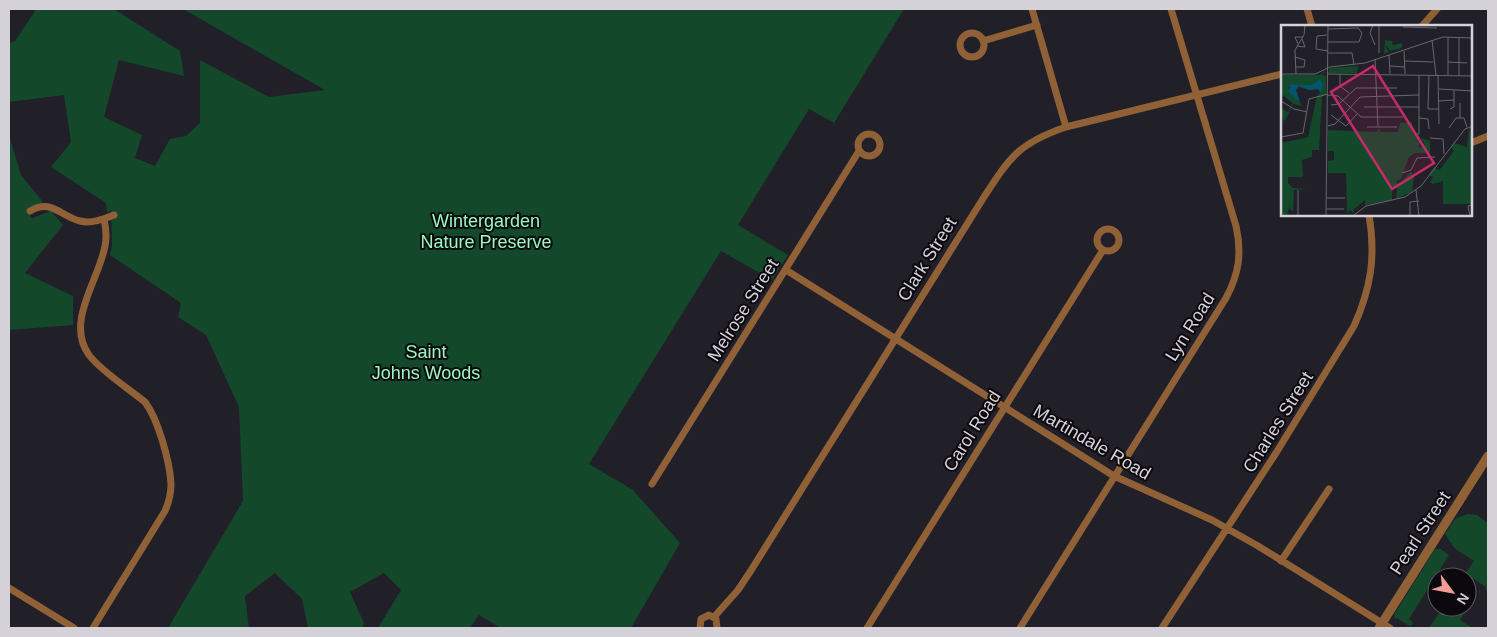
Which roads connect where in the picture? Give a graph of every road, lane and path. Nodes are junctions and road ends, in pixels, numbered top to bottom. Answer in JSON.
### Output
{"nodes":[{"id":1,"x":1032,"y":9,"type":"edge"},
{"id":2,"x":1170,"y":9,"type":"edge"},
{"id":3,"x":1307,"y":9,"type":"edge"},
{"id":4,"x":1437,"y":9,"type":"edge"},
{"id":5,"x":1036,"y":25,"type":"junction"},
{"id":6,"x":1312,"y":25,"type":"edge"},
{"id":7,"x":1423,"y":25,"type":"edge"},
{"id":8,"x":983,"y":41,"type":"dead end"},
{"id":9,"x":1281,"y":74,"type":"edge"},
{"id":10,"x":1197,"y":94,"type":"junction"},
{"id":11,"x":1066,"y":127,"type":"junction"},
{"id":12,"x":1488,"y":136,"type":"edge"},
{"id":13,"x":1472,"y":143,"type":"edge"},
{"id":14,"x":859,"y":151,"type":"dead end"},
{"id":15,"x":30,"y":211,"type":"dead end"},
{"id":16,"x":114,"y":215,"type":"dead end"},
{"id":17,"x":1368,"y":216,"type":"edge"},
{"id":18,"x":104,"y":219,"type":"junction"},
{"id":19,"x":1103,"y":250,"type":"dead end"},
{"id":20,"x":786,"y":270,"type":"junction"},
{"id":21,"x":895,"y":339,"type":"junction"},
{"id":22,"x":1004,"y":407,"type":"junction"},
{"id":23,"x":1488,"y":456,"type":"edge"},
{"id":24,"x":1114,"y":476,"type":"junction"},
{"id":25,"x":652,"y":484,"type":"dead end"},
{"id":26,"x":1329,"y":489,"type":"dead end"},
{"id":27,"x":1227,"y":529,"type":"junction"},
{"id":28,"x":1282,"y":561,"type":"junction"},
{"id":29,"x":9,"y":588,"type":"edge"},
{"id":30,"x":714,"y":617,"type":"junction"},
{"id":31,"x":1383,"y":627,"type":"edge"},
{"id":32,"x":74,"y":628,"type":"edge"},
{"id":33,"x":93,"y":628,"type":"edge"},
{"id":34,"x":700,"y":628,"type":"edge"},
{"id":35,"x":717,"y":628,"type":"edge"},
{"id":36,"x":867,"y":628,"type":"edge"},
{"id":37,"x":1020,"y":628,"type":"edge"},
{"id":38,"x":1162,"y":628,"type":"edge"}],
"edges":[{"from":1,"to":5,"type":"street"},
{"from":2,"to":10,"type":"street","name":"Lyn Road"},
{"from":3,"to":6,"type":"street"},
{"from":4,"to":7,"type":"street"},
{"from":5,"to":8,"type":"street"},
{"from":5,"to":11,"type":"street"},
{"from":9,"to":10,"type":"street","name":"Clark Street"},
{"from":10,"to":11,"type":"street","name":"Clark Street"},
{"from":10,"to":24,"type":"street","name":"Lyn Road"},
{"from":11,"to":21,"type":"street","name":"Clark Street"},
{"from":12,"to":13,"type":"street"},
{"from":14,"to":20,"type":"street","name":"Melrose Street"},
{"from":15,"to":18,"type":"street"},
{"from":16,"to":18,"type":"street"},
{"from":17,"to":27,"type":"street","name":"Charles Street"},
{"from":18,"to":33,"type":"street"},
{"from":19,"to":22,"type":"street","name":"Carol Road"},
{"from":20,"to":21,"type":"street","name":"Martindale Road"},
{"from":20,"to":25,"type":"street","name":"Melrose Street"},
{"from":21,"to":22,"type":"street","name":"Martindale Road"},
{"from":21,"to":30,"type":"street","name":"Clark Street"},
{"from":22,"to":24,"type":"street","name":"Martindale Road"},
{"from":22,"to":36,"type":"street","name":"Carol Road"},
{"from":23,"to":31,"type":"street","name":"Pearl Street"},
{"from":24,"to":27,"type":"street","name":"Martindale Road"},
{"from":24,"to":37,"type":"street","name":"Lyn Road"},
{"from":26,"to":28,"type":"street"},
{"from":27,"to":28,"type":"street","name":"Martindale Road"},
{"from":27,"to":38,"type":"street","name":"Charles Street"},
{"from":28,"to":31,"type":"street","name":"Martindale Road"},
{"from":29,"to":32,"type":"street"},
{"from":30,"to":34,"type":"street","name":"Clark Street"},
{"from":30,"to":35,"type":"street"}]}
